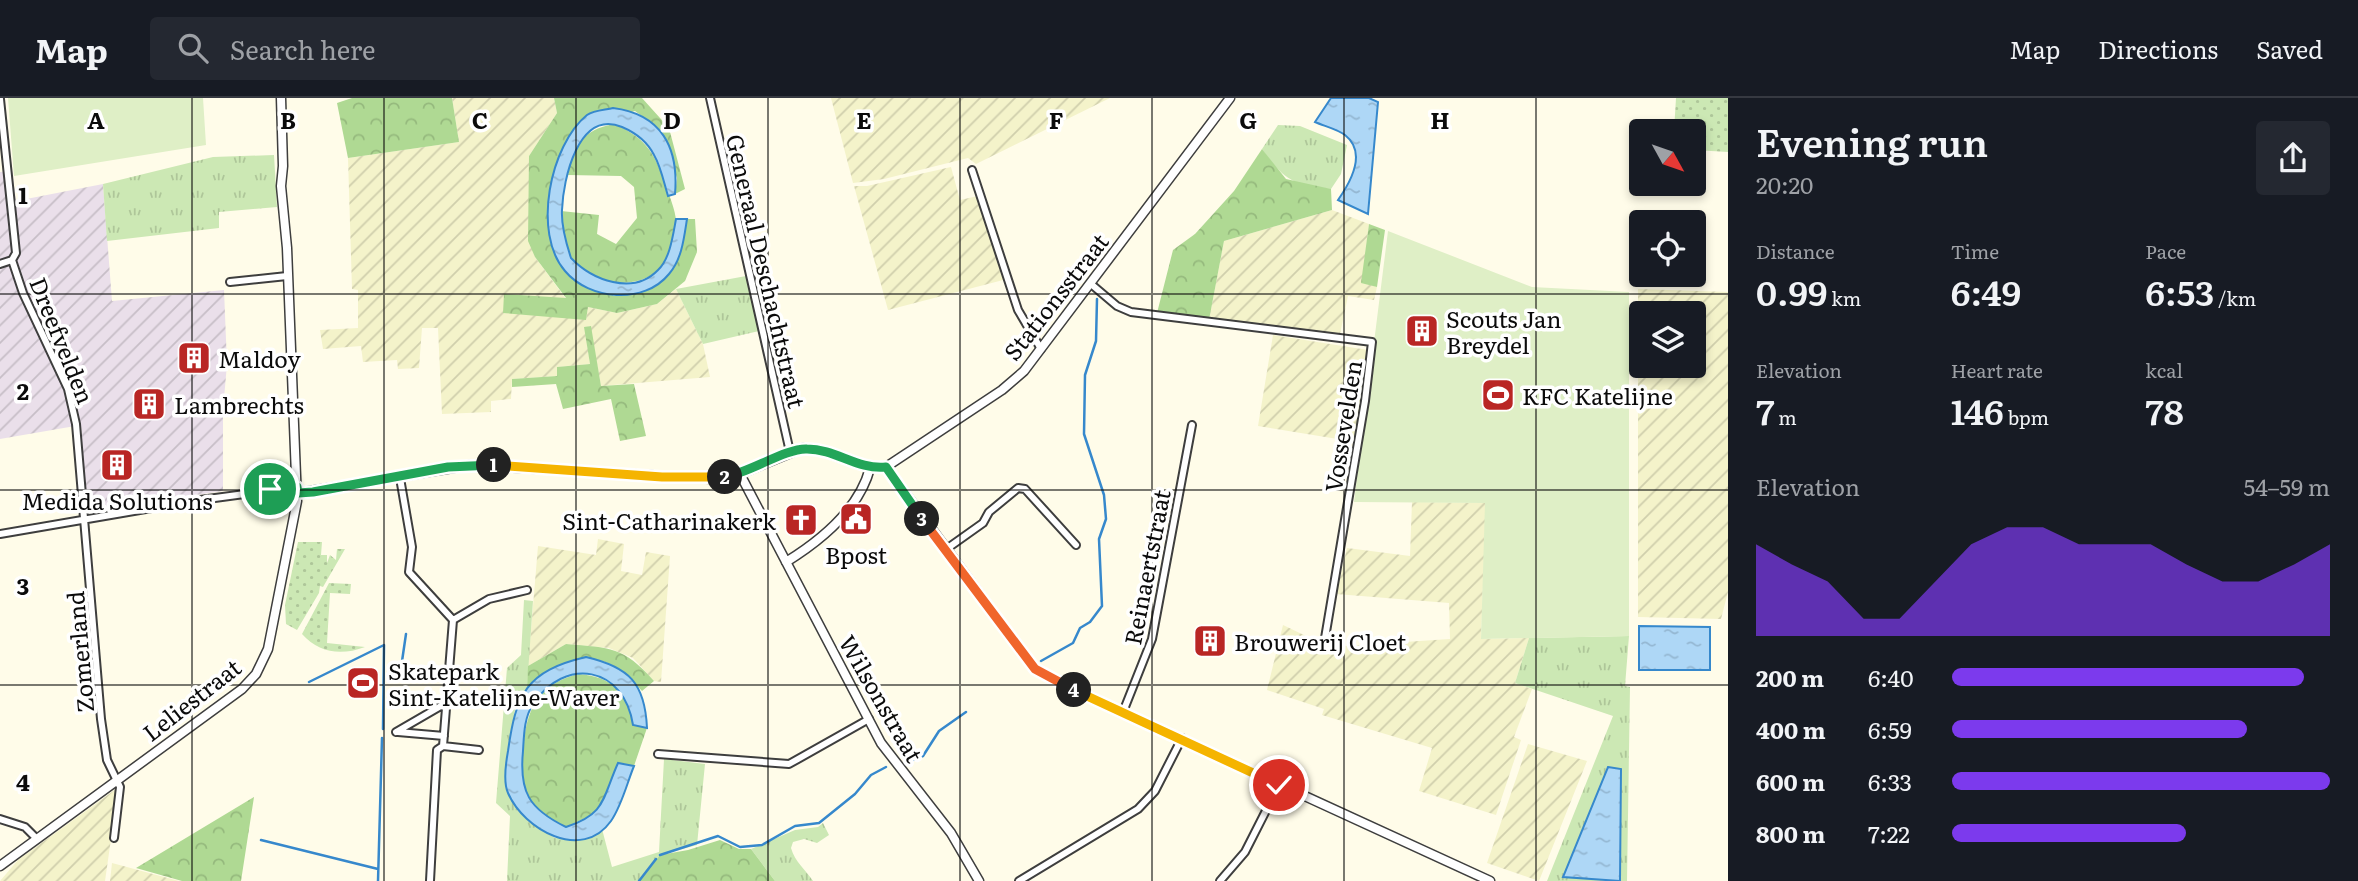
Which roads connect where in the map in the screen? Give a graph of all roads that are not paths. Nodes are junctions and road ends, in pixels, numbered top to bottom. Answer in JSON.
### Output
{"nodes":[{"id":1,"x":281,"y":98,"type":"edge"},
{"id":2,"x":710,"y":98,"type":"edge"},
{"id":3,"x":1230,"y":98,"type":"edge"},
{"id":4,"x":0,"y":99,"type":"edge"},
{"id":5,"x":972,"y":170,"type":"dead end"},
{"id":6,"x":12,"y":260,"type":"junction"},
{"id":7,"x":0,"y":264,"type":"edge"},
{"id":8,"x":287,"y":276,"type":"junction"},
{"id":9,"x":230,"y":282,"type":"dead end"},
{"id":10,"x":1091,"y":284,"type":"junction"},
{"id":11,"x":1041,"y":349,"type":"junction"},
{"id":12,"x":1192,"y":425,"type":"dead end"},
{"id":13,"x":790,"y":452,"type":"junction"},
{"id":14,"x":886,"y":467,"type":"junction"},
{"id":15,"x":870,"y":468,"type":"junction"},
{"id":16,"x":740,"y":474,"type":"junction"},
{"id":17,"x":400,"y":478,"type":"junction"},
{"id":18,"x":297,"y":490,"type":"junction"},
{"id":19,"x":85,"y":518,"type":"junction"},
{"id":20,"x":0,"y":534,"type":"edge"},
{"id":21,"x":1076,"y":545,"type":"dead end"},
{"id":22,"x":945,"y":550,"type":"junction"},
{"id":23,"x":786,"y":562,"type":"junction"},
{"id":24,"x":527,"y":590,"type":"dead end"},
{"id":25,"x":453,"y":620,"type":"junction"},
{"id":26,"x":1325,"y":638,"type":"dead end"},
{"id":27,"x":446,"y":704,"type":"junction"},
{"id":28,"x":1123,"y":712,"type":"junction"},
{"id":29,"x":869,"y":719,"type":"junction"},
{"id":30,"x":444,"y":736,"type":"junction"},
{"id":31,"x":1182,"y":738,"type":"junction"},
{"id":32,"x":443,"y":747,"type":"junction"},
{"id":33,"x":478,"y":750,"type":"dead end"},
{"id":34,"x":658,"y":754,"type":"dead end"},
{"id":35,"x":118,"y":779,"type":"junction"},
{"id":36,"x":1279,"y":785,"type":"junction"},
{"id":37,"x":0,"y":819,"type":"edge"},
{"id":38,"x":36,"y":838,"type":"junction"},
{"id":39,"x":114,"y":838,"type":"dead end"},
{"id":40,"x":0,"y":866,"type":"edge"},
{"id":41,"x":430,"y":881,"type":"edge"},
{"id":42,"x":979,"y":881,"type":"edge"},
{"id":43,"x":1018,"y":881,"type":"edge"},
{"id":44,"x":1220,"y":881,"type":"edge"},
{"id":45,"x":1490,"y":881,"type":"edge"}],
"edges":[{"from":1,"to":8,"type":"street","name":"Leliestraat"},
{"from":2,"to":13,"type":"street","name":"Generaal Deschachtstraat"},
{"from":3,"to":10,"type":"street","name":"Stationsstraat"},
{"from":4,"to":6,"type":"street","name":"Dreefvelden"},
{"from":5,"to":11,"type":"street"},
{"from":6,"to":7,"type":"street","name":"Dreefvelden"},
{"from":6,"to":19,"type":"street","name":"Dreefvelden"},
{"from":8,"to":9,"type":"street"},
{"from":8,"to":18,"type":"street","name":"Leliestraat"},
{"from":10,"to":11,"type":"street","name":"Stationsstraat"},
{"from":10,"to":26,"type":"street","name":"Vossevelden"},
{"from":11,"to":14,"type":"street","name":"Stationsstraat"},
{"from":12,"to":28,"type":"street","name":"Reinaertstraat"},
{"from":13,"to":15,"type":"street"},
{"from":13,"to":16,"type":"street"},
{"from":14,"to":15,"type":"street","name":"Stationsstraat"},
{"from":14,"to":22,"type":"street"},
{"from":15,"to":23,"type":"street"},
{"from":16,"to":17,"type":"street"},
{"from":16,"to":23,"type":"street","name":"Wilsonstraat"},
{"from":17,"to":18,"type":"street"},
{"from":17,"to":25,"type":"street"},
{"from":18,"to":19,"type":"street"},
{"from":18,"to":35,"type":"street","name":"Leliestraat"},
{"from":19,"to":20,"type":"street"},
{"from":19,"to":35,"type":"street","name":"Zomerland"},
{"from":21,"to":22,"type":"street"},
{"from":22,"to":28,"type":"street"},
{"from":23,"to":29,"type":"street","name":"Wilsonstraat"},
{"from":24,"to":25,"type":"street"},
{"from":25,"to":27,"type":"street"},
{"from":27,"to":30,"type":"street"},
{"from":27,"to":30,"type":"street"},
{"from":28,"to":31,"type":"street"},
{"from":29,"to":34,"type":"street"},
{"from":29,"to":42,"type":"street","name":"Wilsonstraat"},
{"from":30,"to":32,"type":"street"},
{"from":31,"to":36,"type":"street"},
{"from":31,"to":43,"type":"street"},
{"from":32,"to":33,"type":"street"},
{"from":32,"to":41,"type":"street"},
{"from":35,"to":38,"type":"street","name":"Leliestraat"},
{"from":35,"to":39,"type":"street"},
{"from":36,"to":44,"type":"street"},
{"from":36,"to":45,"type":"street"},
{"from":37,"to":38,"type":"street"},
{"from":38,"to":40,"type":"street","name":"Leliestraat"}]}
